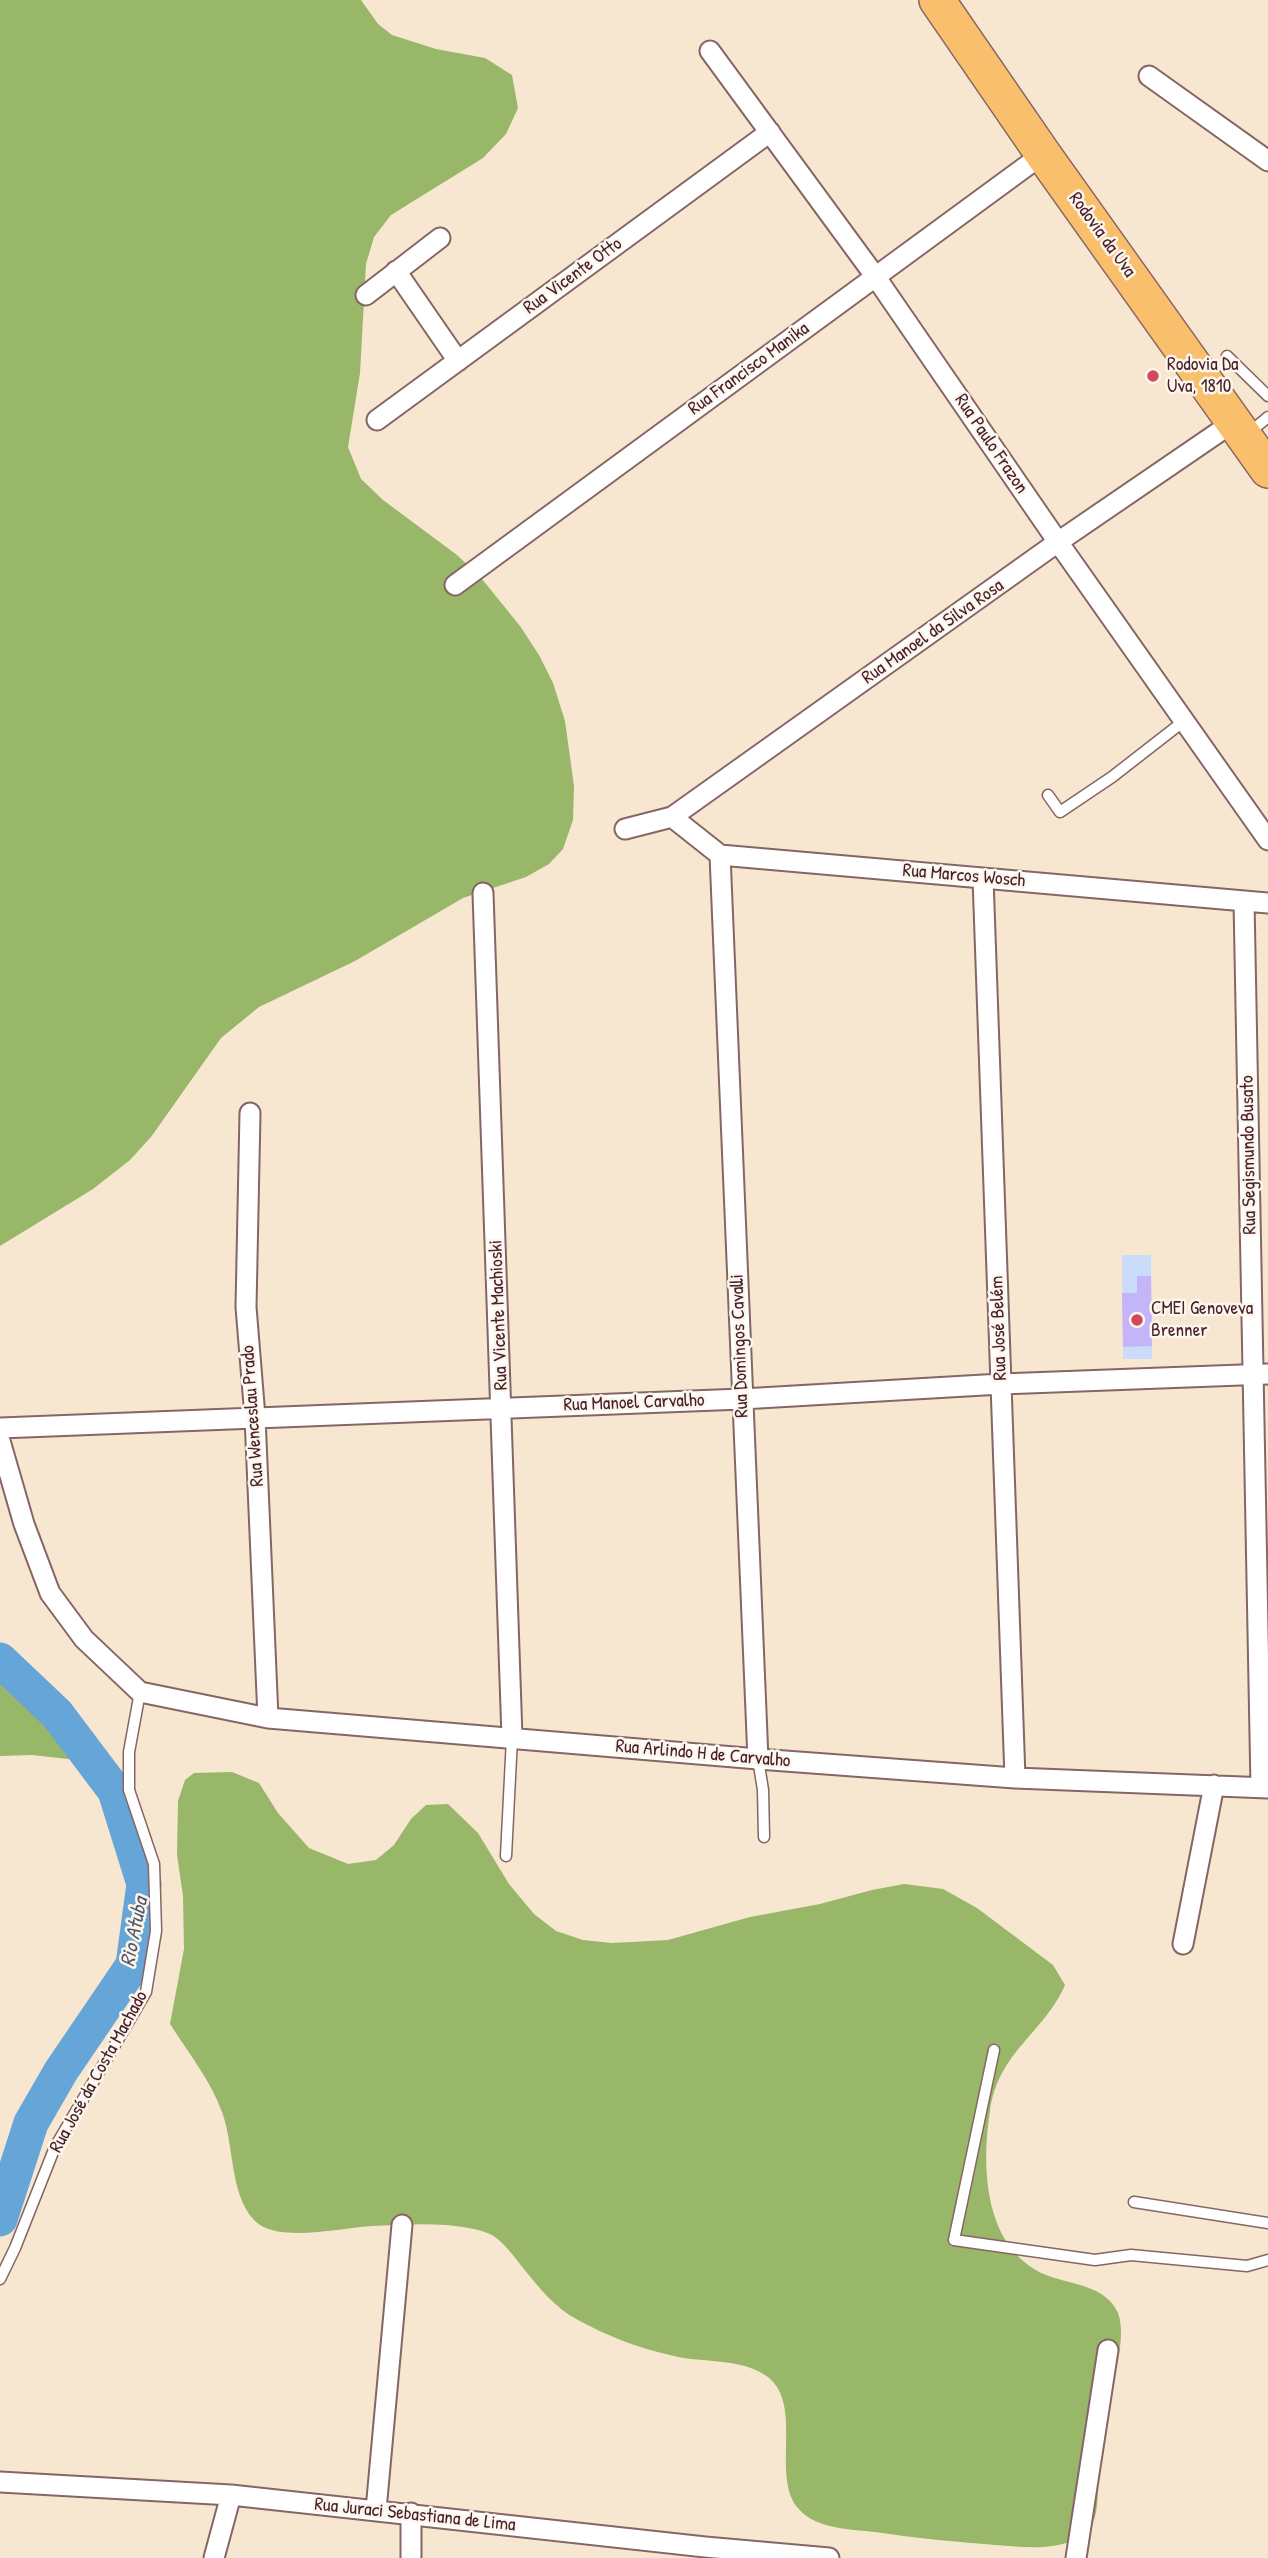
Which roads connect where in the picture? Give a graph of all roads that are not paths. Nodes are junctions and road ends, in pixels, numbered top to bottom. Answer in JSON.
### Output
{"nodes":[{"id":1,"x":937,"y":0,"type":"edge"},
{"id":2,"x":710,"y":51,"type":"dead end"},
{"id":3,"x":1149,"y":76,"type":"dead end"},
{"id":4,"x":769,"y":132,"type":"junction"},
{"id":5,"x":1042,"y":154,"type":"junction"},
{"id":6,"x":1268,"y":161,"type":"edge"},
{"id":7,"x":440,"y":238,"type":"dead end"},
{"id":8,"x":396,"y":271,"type":"junction"},
{"id":9,"x":875,"y":276,"type":"junction"},
{"id":10,"x":366,"y":295,"type":"dead end"},
{"id":11,"x":1227,"y":356,"type":"dead end"},
{"id":12,"x":457,"y":360,"type":"junction"},
{"id":13,"x":1268,"y":396,"type":"edge"},
{"id":14,"x":377,"y":420,"type":"dead end"},
{"id":15,"x":1256,"y":441,"type":"edge"},
{"id":16,"x":1058,"y":542,"type":"junction"},
{"id":17,"x":456,"y":586,"type":"dead end"},
{"id":18,"x":1184,"y":721,"type":"junction"},
{"id":19,"x":1048,"y":795,"type":"dead end"},
{"id":20,"x":673,"y":817,"type":"junction"},
{"id":21,"x":625,"y":830,"type":"dead end"},
{"id":22,"x":1268,"y":840,"type":"edge"},
{"id":23,"x":720,"y":855,"type":"junction"},
{"id":24,"x":983,"y":878,"type":"junction"},
{"id":25,"x":483,"y":893,"type":"dead end"},
{"id":26,"x":1244,"y":901,"type":"junction"},
{"id":27,"x":1268,"y":903,"type":"edge"},
{"id":28,"x":250,"y":1114,"type":"dead end"},
{"id":29,"x":1261,"y":1374,"type":"edge"},
{"id":30,"x":1001,"y":1384,"type":"junction"},
{"id":31,"x":742,"y":1399,"type":"junction"},
{"id":32,"x":502,"y":1408,"type":"junction"},
{"id":33,"x":255,"y":1417,"type":"junction"},
{"id":34,"x":0,"y":1428,"type":"edge"},
{"id":35,"x":0,"y":1441,"type":"edge"},
{"id":36,"x":1263,"y":1644,"type":"edge"},
{"id":37,"x":140,"y":1692,"type":"junction"},
{"id":38,"x":268,"y":1718,"type":"junction"},
{"id":39,"x":512,"y":1737,"type":"junction"},
{"id":40,"x":758,"y":1759,"type":"junction"},
{"id":41,"x":1015,"y":1778,"type":"junction"},
{"id":42,"x":1213,"y":1785,"type":"junction"},
{"id":43,"x":1264,"y":1788,"type":"edge"},
{"id":44,"x":764,"y":1837,"type":"dead end"},
{"id":45,"x":506,"y":1856,"type":"dead end"},
{"id":46,"x":1183,"y":1944,"type":"dead end"},
{"id":47,"x":995,"y":2050,"type":"dead end"},
{"id":48,"x":1134,"y":2202,"type":"dead end"},
{"id":49,"x":1268,"y":2223,"type":"edge"},
{"id":50,"x":402,"y":2225,"type":"dead end"},
{"id":51,"x":1268,"y":2260,"type":"edge"},
{"id":52,"x":0,"y":2279,"type":"edge"},
{"id":53,"x":1108,"y":2350,"type":"dead end"},
{"id":54,"x":0,"y":2482,"type":"edge"},
{"id":55,"x":231,"y":2495,"type":"junction"},
{"id":56,"x":376,"y":2510,"type":"junction"},
{"id":57,"x":411,"y":2514,"type":"junction"},
{"id":58,"x":704,"y":2553,"type":"edge"},
{"id":59,"x":214,"y":2558,"type":"edge"},
{"id":60,"x":411,"y":2558,"type":"edge"},
{"id":61,"x":829,"y":2558,"type":"edge"},
{"id":62,"x":1076,"y":2558,"type":"edge"}],
"edges":[{"from":1,"to":5,"type":"highway","name":"Rodovia da Uva"},
{"from":2,"to":4,"type":"street","name":"Rua Paulo Frazon"},
{"from":3,"to":6,"type":"street"},
{"from":4,"to":9,"type":"street","name":"Rua Paulo Frazon"},
{"from":4,"to":12,"type":"street","name":"Rua Vicente Otto"},
{"from":5,"to":9,"type":"street","name":"Rua Francisco Manika"},
{"from":5,"to":15,"type":"highway","name":"Rodovia da Uva"},
{"from":7,"to":8,"type":"street"},
{"from":8,"to":10,"type":"street"},
{"from":8,"to":12,"type":"street"},
{"from":9,"to":16,"type":"street","name":"Rua Paulo Frazon"},
{"from":9,"to":17,"type":"street","name":"Rua Francisco Manika"},
{"from":11,"to":13,"type":"lane"},
{"from":12,"to":14,"type":"street","name":"Rua Vicente Otto"},
{"from":15,"to":16,"type":"street","name":"Rua Manoel da Silva Rosa"},
{"from":16,"to":18,"type":"street","name":"Rua Paulo Frazon"},
{"from":16,"to":20,"type":"street","name":"Rua Manoel da Silva Rosa"},
{"from":18,"to":19,"type":"lane"},
{"from":18,"to":22,"type":"street","name":"Rua Paulo Frazon"},
{"from":20,"to":21,"type":"street","name":"Rua Manoel da Silva Rosa"},
{"from":20,"to":23,"type":"street"},
{"from":23,"to":24,"type":"street","name":"Rua Marcos Wosch"},
{"from":23,"to":31,"type":"street","name":"Rua Domingos Cavalli"},
{"from":24,"to":26,"type":"street","name":"Rua Marcos Wosch"},
{"from":24,"to":30,"type":"street","name":"Rua José Belém"},
{"from":25,"to":32,"type":"street","name":"Rua Vicente Machioski"},
{"from":26,"to":27,"type":"street","name":"Rua Marcos Wosch"},
{"from":26,"to":29,"type":"street","name":"Rua Segismundo Busato"},
{"from":28,"to":33,"type":"street","name":"Rua Wenceslau Prado"},
{"from":29,"to":30,"type":"street","name":"Rua Manoel Carvalho"},
{"from":29,"to":36,"type":"street","name":"Rua Segismundo Busato"},
{"from":30,"to":31,"type":"street","name":"Rua Manoel Carvalho"},
{"from":30,"to":41,"type":"street","name":"Rua José Belém"},
{"from":31,"to":32,"type":"street","name":"Rua Manoel Carvalho"},
{"from":31,"to":40,"type":"street","name":"Rua Domingos Cavalli"},
{"from":32,"to":33,"type":"street","name":"Rua Manoel Carvalho"},
{"from":32,"to":39,"type":"street","name":"Rua Vicente Machioski"},
{"from":33,"to":34,"type":"street","name":"Rua Manoel Carvalho"},
{"from":33,"to":38,"type":"street","name":"Rua Wenceslau Prado"},
{"from":35,"to":37,"type":"street"},
{"from":36,"to":43,"type":"street","name":"Rua Segismundo Busato"},
{"from":37,"to":38,"type":"street","name":"Rua Arlindo H de Carvalho"},
{"from":37,"to":52,"type":"lane","name":"Rua José da Costa Machado"},
{"from":38,"to":39,"type":"street","name":"Rua Arlindo H de Carvalho"},
{"from":39,"to":40,"type":"street","name":"Rua Arlindo H de Carvalho"},
{"from":39,"to":45,"type":"lane"},
{"from":40,"to":41,"type":"street","name":"Rua Arlindo H de Carvalho"},
{"from":40,"to":44,"type":"lane","name":"Rua Domingos Cavalli"},
{"from":41,"to":42,"type":"street","name":"Rua Arlindo H de Carvalho"},
{"from":42,"to":43,"type":"street","name":"Rua Arlindo H de Carvalho"},
{"from":42,"to":46,"type":"street"},
{"from":47,"to":51,"type":"lane"},
{"from":48,"to":49,"type":"lane"},
{"from":50,"to":56,"type":"street"},
{"from":53,"to":62,"type":"street"},
{"from":54,"to":55,"type":"street","name":"Rua Juraci Sebastiana de Lima"},
{"from":55,"to":56,"type":"street","name":"Rua Juraci Sebastiana de Lima"},
{"from":55,"to":59,"type":"street"},
{"from":56,"to":57,"type":"street","name":"Rua Juraci Sebastiana de Lima"},
{"from":57,"to":58,"type":"street","name":"Rua Juraci Sebastiana de Lima"},
{"from":57,"to":60,"type":"street"},
{"from":58,"to":61,"type":"street","name":"Rua Juraci Sebastiana de Lima"}]}
